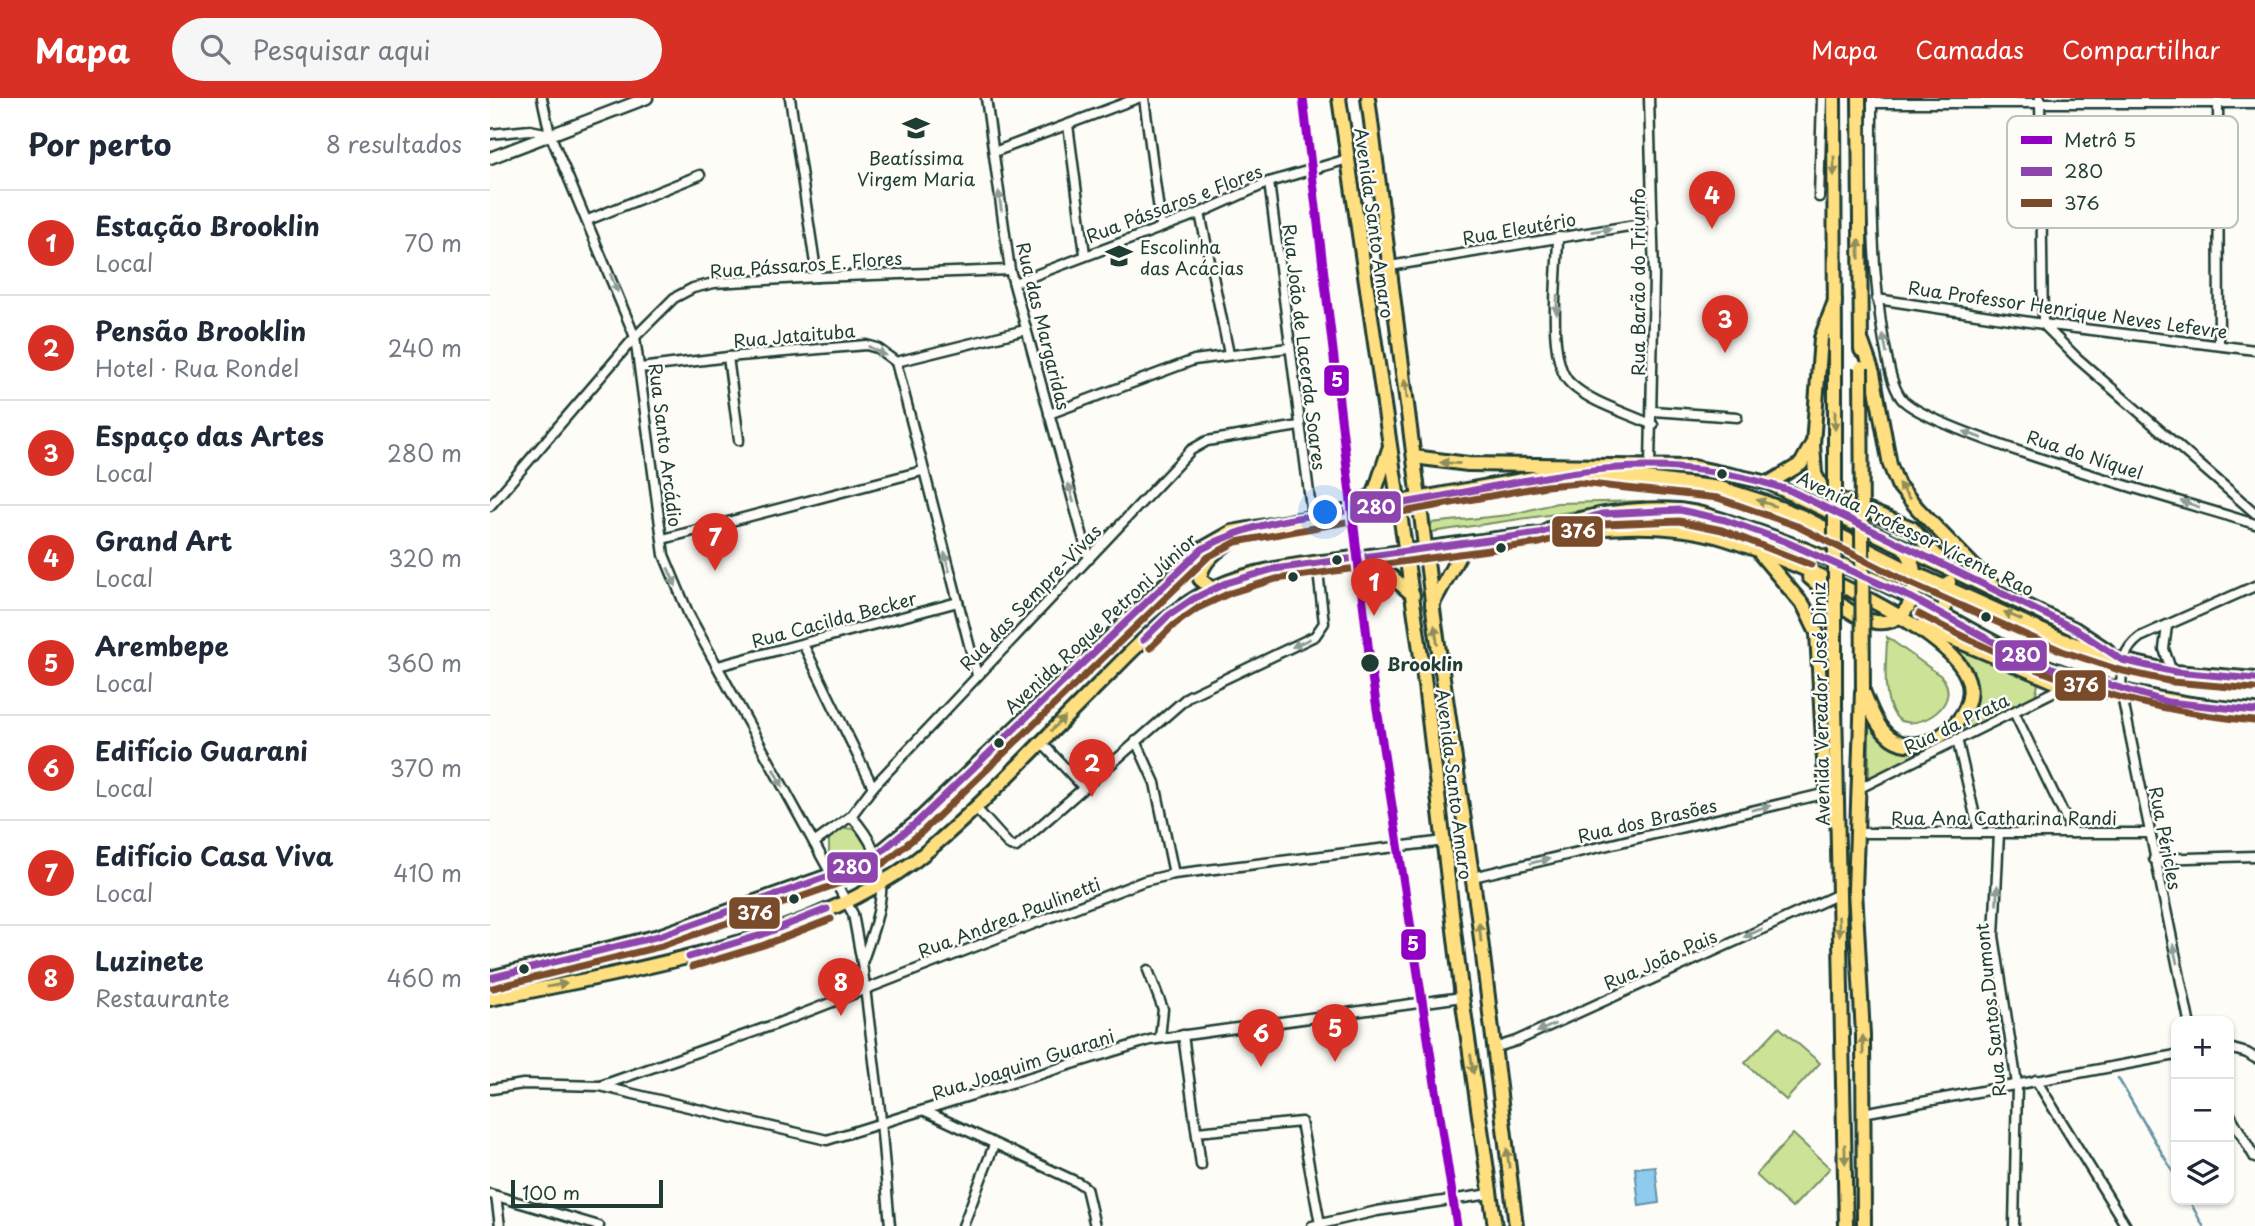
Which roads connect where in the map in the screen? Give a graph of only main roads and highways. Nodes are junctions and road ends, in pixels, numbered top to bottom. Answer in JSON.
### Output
{"nodes":[{"id":1,"x":1339,"y":98,"type":"edge"},
{"id":2,"x":1367,"y":98,"type":"edge"},
{"id":3,"x":1834,"y":98,"type":"edge"},
{"id":4,"x":1859,"y":98,"type":"edge"},
{"id":5,"x":1835,"y":301,"type":"junction"},
{"id":6,"x":1862,"y":342,"type":"junction"},
{"id":7,"x":1391,"y":442,"type":"junction"},
{"id":8,"x":1812,"y":444,"type":"junction"},
{"id":9,"x":1414,"y":457,"type":"junction"},
{"id":10,"x":1490,"y":464,"type":"junction"},
{"id":11,"x":1646,"y":465,"type":"junction"},
{"id":12,"x":1580,"y":472,"type":"junction"},
{"id":13,"x":1544,"y":477,"type":"junction"},
{"id":14,"x":1769,"y":483,"type":"junction"},
{"id":15,"x":1420,"y":499,"type":"junction"},
{"id":16,"x":1398,"y":504,"type":"junction"},
{"id":17,"x":1347,"y":511,"type":"junction"},
{"id":18,"x":1248,"y":529,"type":"junction"},
{"id":19,"x":1539,"y":533,"type":"junction"},
{"id":20,"x":1466,"y":543,"type":"junction"},
{"id":21,"x":1899,"y":543,"type":"junction"},
{"id":22,"x":1426,"y":548,"type":"junction"},
{"id":23,"x":1406,"y":552,"type":"junction"},
{"id":24,"x":1758,"y":552,"type":"junction"},
{"id":25,"x":1350,"y":559,"type":"junction"},
{"id":26,"x":1945,"y":566,"type":"junction"},
{"id":27,"x":1798,"y":568,"type":"junction"},
{"id":28,"x":1916,"y":574,"type":"junction"},
{"id":29,"x":1950,"y":588,"type":"junction"},
{"id":30,"x":1212,"y":589,"type":"junction"},
{"id":31,"x":2001,"y":593,"type":"junction"},
{"id":32,"x":1413,"y":595,"type":"junction"},
{"id":33,"x":1912,"y":598,"type":"junction"},
{"id":34,"x":1432,"y":606,"type":"junction"},
{"id":35,"x":1943,"y":615,"type":"junction"},
{"id":36,"x":1900,"y":616,"type":"junction"},
{"id":37,"x":1912,"y":623,"type":"junction"},
{"id":38,"x":2122,"y":660,"type":"junction"},
{"id":39,"x":2255,"y":680,"type":"edge"},
{"id":40,"x":1863,"y":691,"type":"junction"},
{"id":41,"x":2121,"y":691,"type":"junction"},
{"id":42,"x":2255,"y":711,"type":"edge"},
{"id":43,"x":1840,"y":834,"type":"junction"},
{"id":44,"x":490,"y":978,"type":"edge"},
{"id":45,"x":490,"y":999,"type":"edge"},
{"id":46,"x":1495,"y":1226,"type":"edge"},
{"id":47,"x":1516,"y":1226,"type":"edge"},
{"id":48,"x":1846,"y":1226,"type":"edge"},
{"id":49,"x":1864,"y":1226,"type":"edge"}],
"edges":[{"from":1,"to":7,"type":"main road","name":"Avenida Santo Amaro"},
{"from":9,"to":2,"type":"main road","name":"Avenida Santo Amaro","one_way":true},
{"from":3,"to":5,"type":"main road","name":"Avenida Vereador José Diniz","one_way":true},
{"from":6,"to":4,"type":"main road","one_way":true},
{"from":5,"to":8,"type":"main road"},
{"from":5,"to":43,"type":"main road","name":"Avenida Vereador José Diniz","one_way":true,"bridge":true},
{"from":31,"to":6,"type":"main road","one_way":true},
{"from":6,"to":40,"type":"main road","bridge":true},
{"from":7,"to":16,"type":"main road","name":"Avenida Santo Amaro"},
{"from":7,"to":17,"type":"main road"},
{"from":8,"to":14,"type":"main road"},
{"from":8,"to":26,"type":"main road"},
{"from":10,"to":9,"type":"main road","one_way":true},
{"from":9,"to":15,"type":"main road","name":"Avenida Santo Amaro"},
{"from":10,"to":11,"type":"main road"},
{"from":10,"to":13,"type":"main road"},
{"from":11,"to":12,"type":"main road"},
{"from":11,"to":14,"type":"main road","name":"Avenida Professor Vicente Rao"},
{"from":12,"to":13,"type":"main road","name":"Avenida Professor Vicente Rao"},
{"from":28,"to":12,"type":"main road","name":"Avenida Professor Vicente Rao","one_way":true},
{"from":13,"to":15,"type":"main road","name":"Avenida Professor Vicente Rao"},
{"from":14,"to":21,"type":"main road","name":"Avenida Professor Vicente Rao"},
{"from":15,"to":16,"type":"main road","name":"Avenida Roque Petroni Júnior"},
{"from":15,"to":22,"type":"main road","name":"Avenida Santo Amaro"},
{"from":16,"to":17,"type":"main road","name":"Avenida Roque Petroni Júnior"},
{"from":16,"to":23,"type":"main road","name":"Avenida Santo Amaro"},
{"from":17,"to":18,"type":"main road","name":"Avenida Roque Petroni Júnior"},
{"from":18,"to":30,"type":"main road"},
{"from":18,"to":44,"type":"main road","name":"Avenida Roque Petroni Júnior"},
{"from":19,"to":20,"type":"main road"},
{"from":19,"to":24,"type":"main road"},
{"from":19,"to":33,"type":"main road"},
{"from":20,"to":22,"type":"main road"},
{"from":20,"to":34,"type":"main road"},
{"from":21,"to":26,"type":"main road","name":"Avenida Professor Vicente Rao"},
{"from":21,"to":28,"type":"main road"},
{"from":22,"to":23,"type":"main road"},
{"from":22,"to":34,"type":"main road","name":"Avenida Santo Amaro"},
{"from":23,"to":25,"type":"main road"},
{"from":23,"to":32,"type":"main road","name":"Avenida Santo Amaro"},
{"from":24,"to":27,"type":"main road"},
{"from":24,"to":43,"type":"main road"},
{"from":25,"to":30,"type":"main road"},
{"from":25,"to":32,"type":"main road"},
{"from":26,"to":29,"type":"main road"},
{"from":26,"to":31,"type":"main road","name":"Avenida Professor Vicente Rao"},
{"from":27,"to":36,"type":"main road"},
{"from":27,"to":36,"type":"main road"},
{"from":28,"to":29,"type":"main road","name":"Avenida Professor Vicente Rao"},
{"from":28,"to":33,"type":"main road"},
{"from":29,"to":35,"type":"main road"},
{"from":38,"to":29,"type":"main road","name":"Avenida Professor Vicente Rao","one_way":true},
{"from":45,"to":30,"type":"main road","one_way":true},
{"from":31,"to":38,"type":"main road","name":"Avenida Professor Vicente Rao"},
{"from":32,"to":46,"type":"main road","name":"Avenida Santo Amaro","one_way":true},
{"from":33,"to":35,"type":"main road"},
{"from":33,"to":36,"type":"main road"},
{"from":47,"to":34,"type":"main road","name":"Avenida Santo Amaro","one_way":true},
{"from":35,"to":41,"type":"main road"},
{"from":36,"to":37,"type":"main road"},
{"from":37,"to":40,"type":"main road"},
{"from":37,"to":41,"type":"main road"},
{"from":38,"to":39,"type":"main road","name":"Avenida Professor Vicente Rao"},
{"from":49,"to":40,"type":"main road","one_way":true},
{"from":41,"to":42,"type":"main road"},
{"from":43,"to":48,"type":"main road","name":"Avenida Vereador José Diniz","one_way":true}]}
